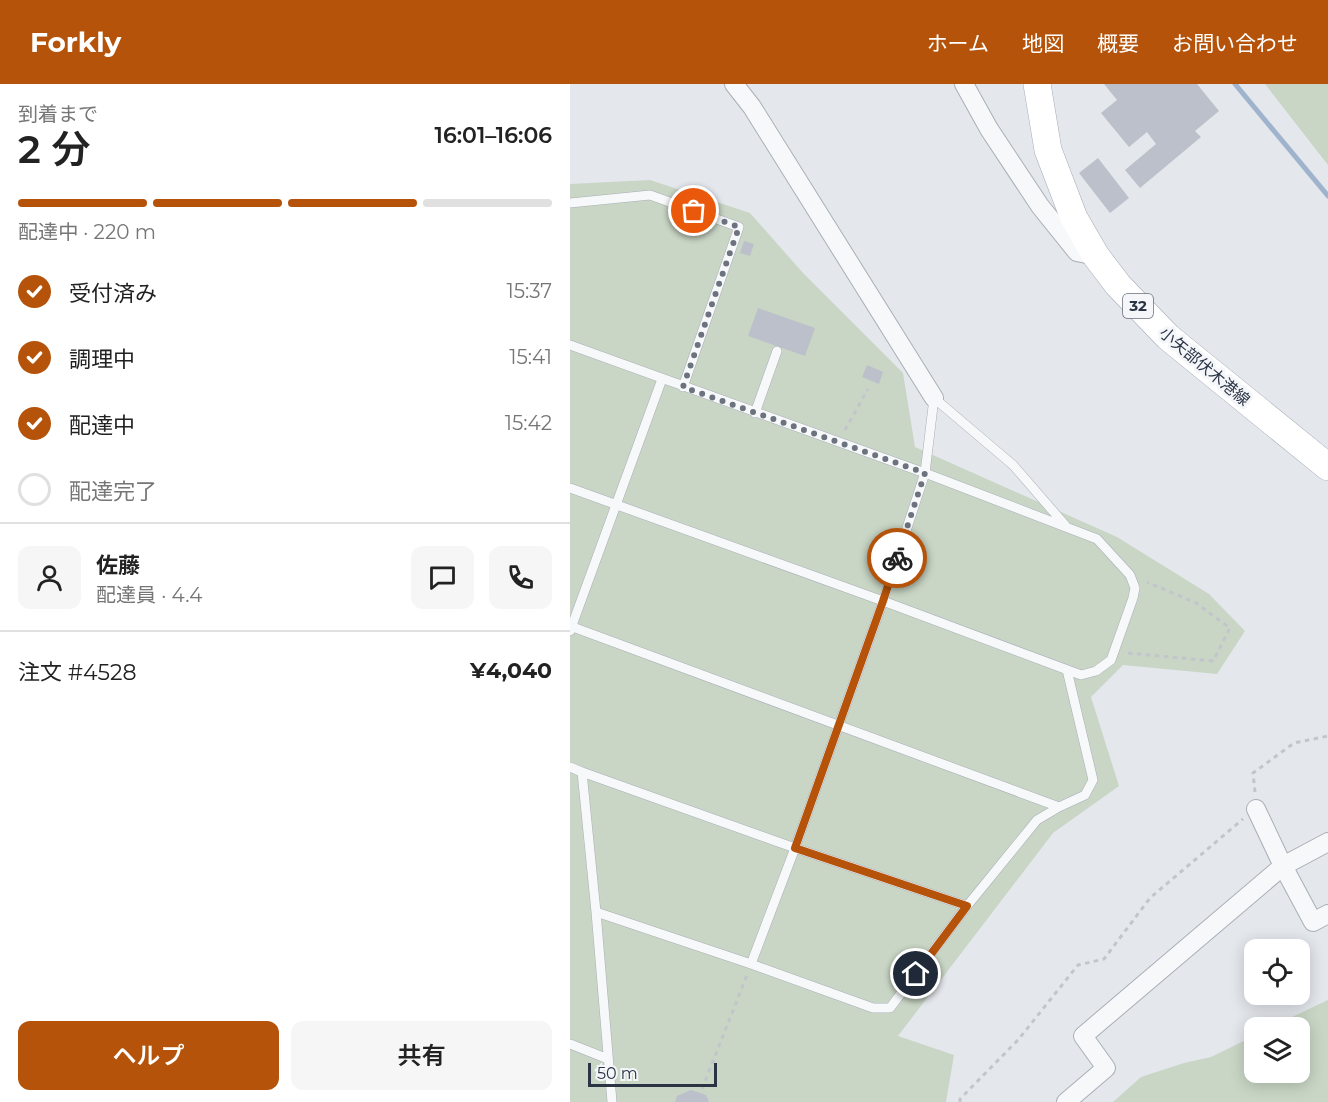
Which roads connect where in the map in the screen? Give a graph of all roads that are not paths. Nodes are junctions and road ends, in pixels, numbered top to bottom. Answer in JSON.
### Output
{"nodes":[{"id":1,"x":734,"y":84,"type":"edge"},
{"id":2,"x":964,"y":84,"type":"edge"},
{"id":3,"x":1037,"y":84,"type":"edge"},
{"id":4,"x":570,"y":203,"type":"edge"},
{"id":5,"x":1096,"y":256,"type":"junction"},
{"id":6,"x":570,"y":345,"type":"edge"},
{"id":7,"x":777,"y":351,"type":"dead end"},
{"id":8,"x":662,"y":379,"type":"junction"},
{"id":9,"x":683,"y":387,"type":"junction"},
{"id":10,"x":934,"y":398,"type":"junction"},
{"id":11,"x":755,"y":412,"type":"junction"},
{"id":12,"x":1328,"y":467,"type":"edge"},
{"id":13,"x":925,"y":473,"type":"junction"},
{"id":14,"x":570,"y":488,"type":"edge"},
{"id":15,"x":615,"y":505,"type":"junction"},
{"id":16,"x":1068,"y":528,"type":"junction"},
{"id":17,"x":883,"y":601,"type":"junction"},
{"id":18,"x":571,"y":628,"type":"edge"},
{"id":19,"x":1067,"y":670,"type":"junction"},
{"id":20,"x":838,"y":726,"type":"junction"},
{"id":21,"x":570,"y":767,"type":"edge"},
{"id":22,"x":582,"y":772,"type":"junction"},
{"id":23,"x":1059,"y":807,"type":"junction"},
{"id":24,"x":1256,"y":809,"type":"road end"},
{"id":25,"x":1328,"y":842,"type":"edge"},
{"id":26,"x":795,"y":848,"type":"junction"},
{"id":27,"x":1283,"y":866,"type":"junction"},
{"id":28,"x":967,"y":906,"type":"junction"},
{"id":29,"x":596,"y":912,"type":"junction"},
{"id":30,"x":1328,"y":914,"type":"edge"},
{"id":31,"x":751,"y":964,"type":"junction"},
{"id":32,"x":570,"y":1044,"type":"edge"},
{"id":33,"x":608,"y":1059,"type":"junction"},
{"id":34,"x":612,"y":1102,"type":"edge"},
{"id":35,"x":1066,"y":1102,"type":"edge"}],
"edges":[{"from":1,"to":10,"type":"street"},
{"from":2,"to":5,"type":"street"},
{"from":3,"to":5,"type":"main road","name":"小矢部伏木港線","number":"32"},
{"from":4,"to":9,"type":"lane"},
{"from":5,"to":12,"type":"main road","name":"小矢部伏木港線","number":"32"},
{"from":6,"to":8,"type":"lane"},
{"from":7,"to":11,"type":"lane"},
{"from":8,"to":9,"type":"lane"},
{"from":8,"to":15,"type":"lane"},
{"from":9,"to":11,"type":"lane"},
{"from":10,"to":13,"type":"lane"},
{"from":10,"to":16,"type":"lane"},
{"from":11,"to":13,"type":"lane"},
{"from":13,"to":16,"type":"lane"},
{"from":13,"to":17,"type":"lane"},
{"from":14,"to":15,"type":"lane"},
{"from":15,"to":17,"type":"lane"},
{"from":15,"to":18,"type":"lane"},
{"from":16,"to":19,"type":"lane"},
{"from":17,"to":19,"type":"lane"},
{"from":17,"to":20,"type":"lane"},
{"from":18,"to":20,"type":"lane"},
{"from":19,"to":23,"type":"lane"},
{"from":20,"to":23,"type":"lane"},
{"from":20,"to":26,"type":"lane"},
{"from":21,"to":22,"type":"lane"},
{"from":22,"to":26,"type":"lane"},
{"from":22,"to":29,"type":"lane"},
{"from":23,"to":28,"type":"lane"},
{"from":24,"to":27,"type":"street"},
{"from":25,"to":27,"type":"street"},
{"from":26,"to":28,"type":"lane"},
{"from":26,"to":31,"type":"lane"},
{"from":27,"to":30,"type":"street"},
{"from":27,"to":35,"type":"street"},
{"from":28,"to":31,"type":"lane"},
{"from":29,"to":31,"type":"lane"},
{"from":29,"to":33,"type":"lane"},
{"from":32,"to":33,"type":"lane"},
{"from":33,"to":34,"type":"lane"}]}
